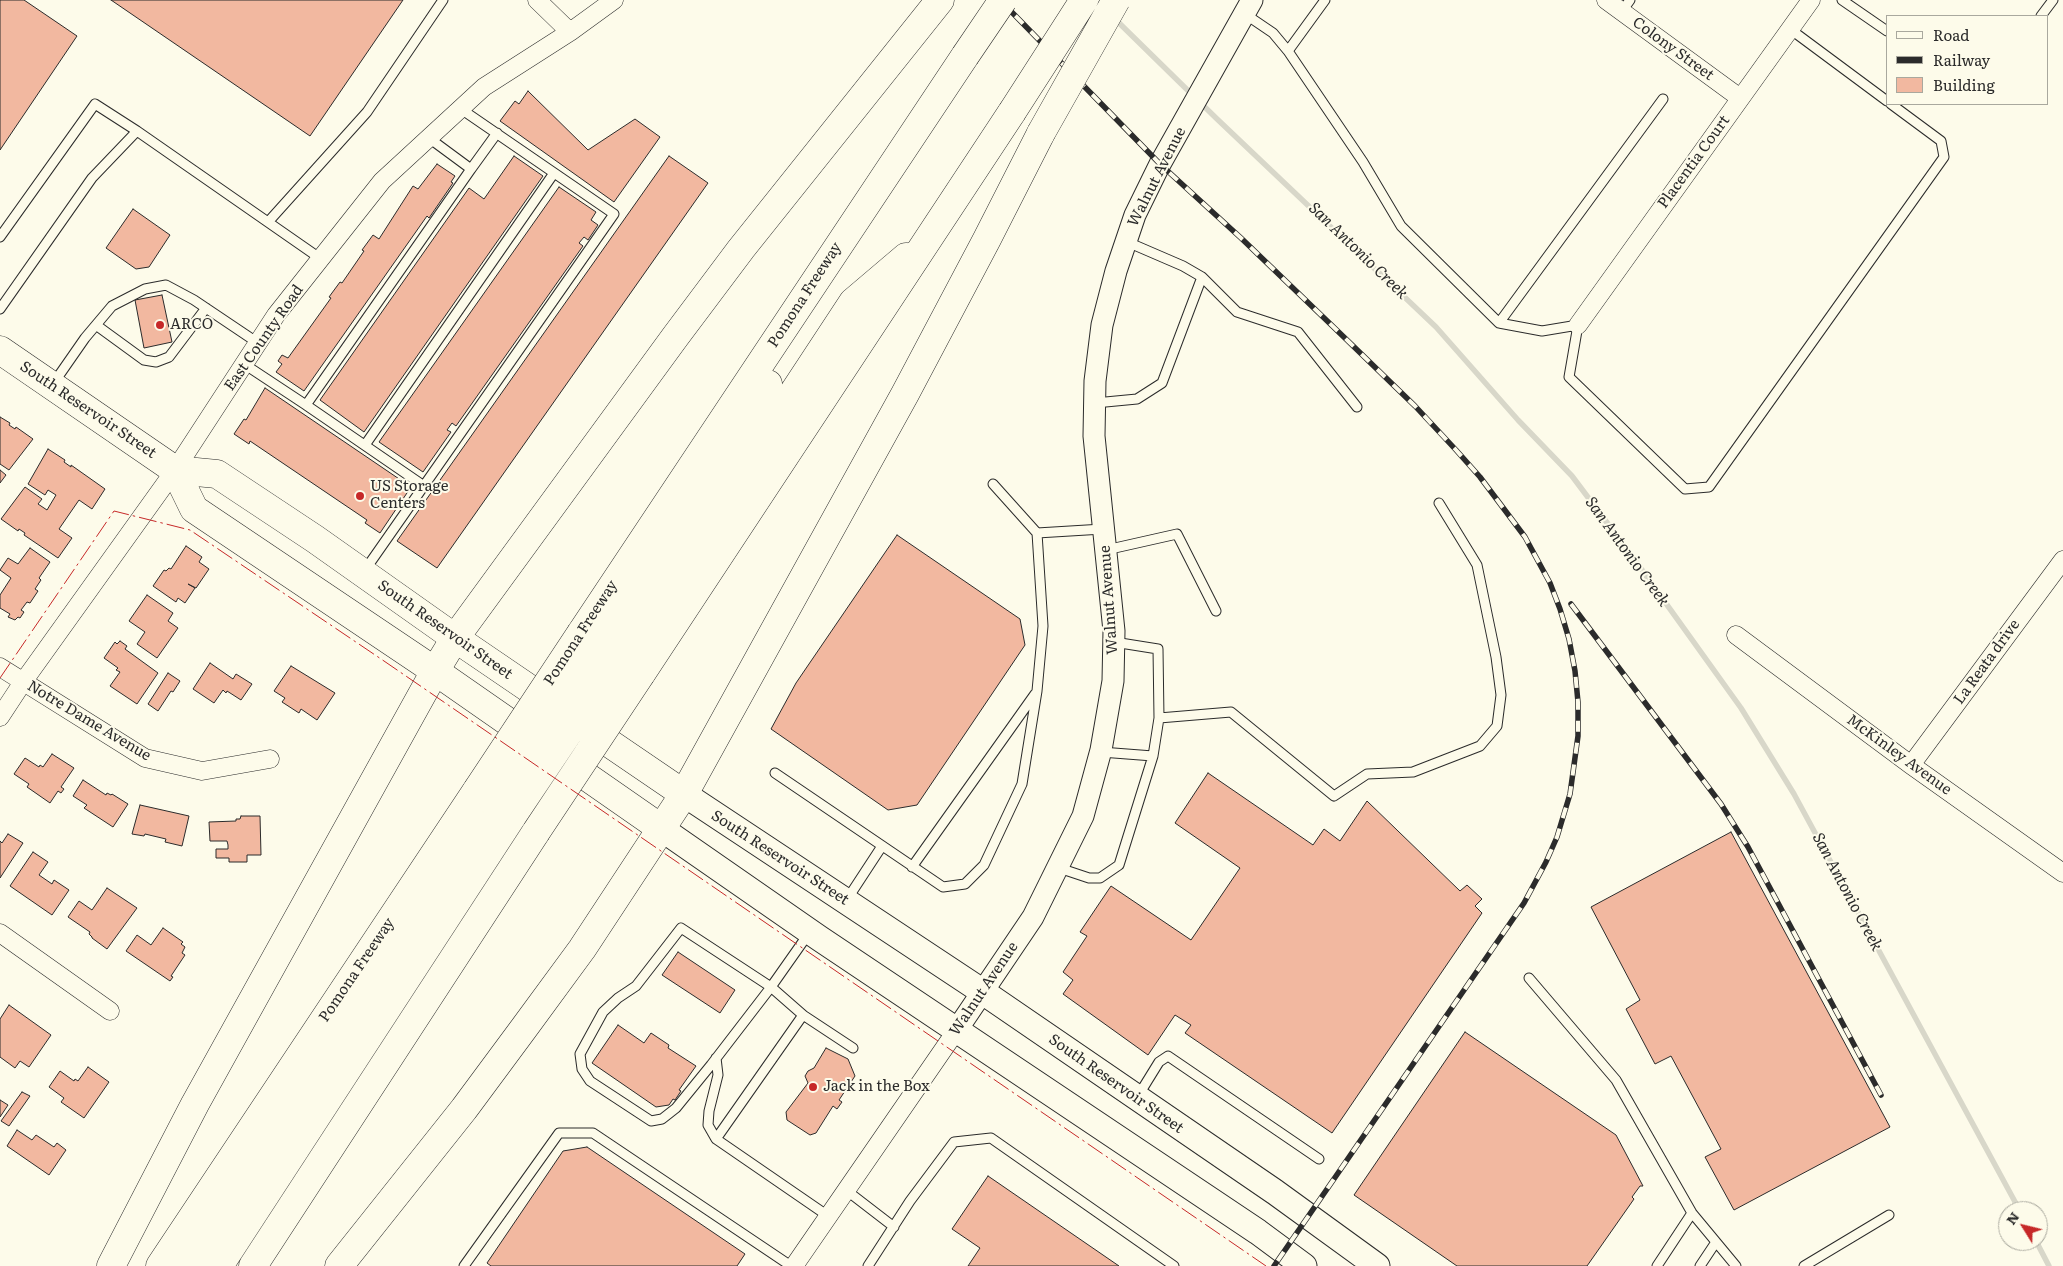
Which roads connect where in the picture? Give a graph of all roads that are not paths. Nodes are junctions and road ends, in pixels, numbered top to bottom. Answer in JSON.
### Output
{"nodes":[{"id":1,"x":443,"y":0,"type":"edge"},
{"id":2,"x":537,"y":0,"type":"edge"},
{"id":3,"x":614,"y":0,"type":"edge"},
{"id":4,"x":940,"y":0,"type":"edge"},
{"id":5,"x":1003,"y":0,"type":"edge"},
{"id":6,"x":1084,"y":0,"type":"edge"},
{"id":7,"x":1116,"y":0,"type":"edge"},
{"id":8,"x":1324,"y":0,"type":"edge"},
{"id":9,"x":1606,"y":0,"type":"edge"},
{"id":10,"x":1811,"y":0,"type":"edge"},
{"id":11,"x":1842,"y":0,"type":"edge"},
{"id":12,"x":2053,"y":0,"type":"edge"},
{"id":13,"x":1626,"y":6,"type":"edge"},
{"id":14,"x":1248,"y":7,"type":"edge"},
{"id":15,"x":2042,"y":15,"type":"edge"},
{"id":16,"x":1790,"y":29,"type":"junction"},
{"id":17,"x":1886,"y":30,"type":"edge"},
{"id":18,"x":570,"y":32,"type":"junction"},
{"id":19,"x":1288,"y":51,"type":"junction"},
{"id":20,"x":1740,"y":98,"type":"junction"},
{"id":21,"x":1663,"y":99,"type":"dead end"},
{"id":22,"x":1886,"y":99,"type":"edge"},
{"id":23,"x":1892,"y":105,"type":"edge"},
{"id":24,"x":461,"y":109,"type":"junction"},
{"id":25,"x":137,"y":131,"type":"junction"},
{"id":26,"x":496,"y":133,"type":"junction"},
{"id":27,"x":429,"y":138,"type":"junction"},
{"id":28,"x":471,"y":169,"type":"junction"},
{"id":29,"x":554,"y":173,"type":"junction"},
{"id":30,"x":268,"y":221,"type":"junction"},
{"id":31,"x":0,"y":237,"type":"edge"},
{"id":32,"x":930,"y":237,"type":"junction"},
{"id":33,"x":1125,"y":241,"type":"junction"},
{"id":34,"x":321,"y":259,"type":"junction"},
{"id":35,"x":1202,"y":277,"type":"junction"},
{"id":36,"x":206,"y":308,"type":"junction"},
{"id":37,"x":0,"y":309,"type":"edge"},
{"id":38,"x":1499,"y":323,"type":"junction"},
{"id":39,"x":96,"y":325,"type":"junction"},
{"id":40,"x":1578,"y":325,"type":"junction"},
{"id":41,"x":258,"y":343,"type":"junction"},
{"id":42,"x":0,"y":350,"type":"edge"},
{"id":43,"x":244,"y":364,"type":"junction"},
{"id":44,"x":52,"y":386,"type":"junction"},
{"id":45,"x":1094,"y":403,"type":"junction"},
{"id":46,"x":306,"y":405,"type":"junction"},
{"id":47,"x":1357,"y":407,"type":"dead end"},
{"id":48,"x":365,"y":445,"type":"junction"},
{"id":49,"x":176,"y":470,"type":"junction"},
{"id":50,"x":993,"y":484,"type":"dead end"},
{"id":51,"x":424,"y":486,"type":"junction"},
{"id":52,"x":1439,"y":503,"type":"dead end"},
{"id":53,"x":1104,"y":529,"type":"junction"},
{"id":54,"x":1037,"y":533,"type":"junction"},
{"id":55,"x":1106,"y":550,"type":"junction"},
{"id":56,"x":2063,"y":560,"type":"edge"},
{"id":57,"x":363,"y":573,"type":"junction"},
{"id":58,"x":1216,"y":611,"type":"dead end"},
{"id":59,"x":1736,"y":635,"type":"dead end"},
{"id":60,"x":455,"y":638,"type":"junction"},
{"id":61,"x":1114,"y":642,"type":"junction"},
{"id":62,"x":599,"y":646,"type":"junction"},
{"id":63,"x":0,"y":667,"type":"edge"},
{"id":64,"x":434,"y":671,"type":"junction"},
{"id":65,"x":23,"y":682,"type":"junction"},
{"id":66,"x":1037,"y":691,"type":"junction"},
{"id":67,"x":0,"y":717,"type":"edge"},
{"id":68,"x":1159,"y":718,"type":"junction"},
{"id":69,"x":1100,"y":751,"type":"junction"},
{"id":70,"x":1153,"y":756,"type":"junction"},
{"id":71,"x":270,"y":759,"type":"dead end"},
{"id":72,"x":1911,"y":765,"type":"junction"},
{"id":73,"x":776,"y":773,"type":"dead end"},
{"id":74,"x":684,"y":794,"type":"junction"},
{"id":75,"x":495,"y":803,"type":"junction"},
{"id":76,"x":662,"y":829,"type":"junction"},
{"id":77,"x":882,"y":846,"type":"junction"},
{"id":78,"x":912,"y":866,"type":"junction"},
{"id":79,"x":1059,"y":868,"type":"junction"},
{"id":80,"x":2063,"y":873,"type":"edge"},
{"id":81,"x":846,"y":901,"type":"junction"},
{"id":82,"x":810,"y":931,"type":"junction"},
{"id":83,"x":0,"y":932,"type":"edge"},
{"id":84,"x":1529,"y":978,"type":"dead end"},
{"id":85,"x":771,"y":988,"type":"junction"},
{"id":86,"x":983,"y":992,"type":"junction"},
{"id":87,"x":110,"y":1011,"type":"dead end"},
{"id":88,"x":803,"y":1015,"type":"junction"},
{"id":89,"x":956,"y":1031,"type":"junction"},
{"id":90,"x":853,"y":1048,"type":"dead end"},
{"id":91,"x":716,"y":1058,"type":"junction"},
{"id":92,"x":1137,"y":1098,"type":"junction"},
{"id":93,"x":716,"y":1139,"type":"junction"},
{"id":94,"x":1319,"y":1159,"type":"dead end"},
{"id":95,"x":846,"y":1190,"type":"junction"},
{"id":96,"x":1692,"y":1213,"type":"junction"},
{"id":97,"x":1889,"y":1215,"type":"dead end"},
{"id":98,"x":828,"y":1216,"type":"junction"},
{"id":99,"x":894,"y":1227,"type":"junction"},
{"id":100,"x":1716,"y":1242,"type":"junction"},
{"id":101,"x":111,"y":1266,"type":"edge"},
{"id":102,"x":160,"y":1266,"type":"edge"},
{"id":103,"x":189,"y":1266,"type":"edge"},
{"id":104,"x":219,"y":1266,"type":"edge"},
{"id":105,"x":253,"y":1266,"type":"edge"},
{"id":106,"x":339,"y":1266,"type":"edge"},
{"id":107,"x":464,"y":1266,"type":"edge"},
{"id":108,"x":792,"y":1266,"type":"edge"},
{"id":109,"x":868,"y":1266,"type":"edge"},
{"id":110,"x":1174,"y":1266,"type":"edge"},
{"id":111,"x":1304,"y":1266,"type":"edge"},
{"id":112,"x":1377,"y":1266,"type":"edge"},
{"id":113,"x":1657,"y":1266,"type":"edge"},
{"id":114,"x":1700,"y":1266,"type":"edge"},
{"id":115,"x":1736,"y":1266,"type":"edge"},
{"id":116,"x":1804,"y":1266,"type":"edge"}],
"edges":[{"from":1,"to":30,"type":"lane"},
{"from":2,"to":18,"type":"street"},
{"from":3,"to":18,"type":"street","name":"East County Road"},
{"from":4,"to":60,"type":"main road"},
{"from":5,"to":62,"type":"main road","name":"Pomona Freeway","bridge":true},
{"from":6,"to":32,"type":"main road","bridge":true},
{"from":7,"to":74,"type":"main road","bridge":true},
{"from":8,"to":19,"type":"lane"},
{"from":9,"to":13,"type":"street","name":"Colony Street"},
{"from":10,"to":16,"type":"street","name":"Placentia Court"},
{"from":11,"to":17,"type":"lane"},
{"from":12,"to":15,"type":"lane"},
{"from":13,"to":20,"type":"street","name":"Colony Street"},
{"from":14,"to":19,"type":"lane"},
{"from":14,"to":33,"type":"street","name":"Walnut Avenue"},
{"from":16,"to":20,"type":"street","name":"Placentia Court"},
{"from":16,"to":22,"type":"lane"},
{"from":18,"to":24,"type":"street","name":"East County Road"},
{"from":19,"to":38,"type":"lane"},
{"from":20,"to":40,"type":"street","name":"Placentia Court"},
{"from":21,"to":38,"type":"lane"},
{"from":23,"to":40,"type":"lane"},
{"from":24,"to":26,"type":"lane"},
{"from":24,"to":27,"type":"street","name":"East County Road"},
{"from":25,"to":30,"type":"lane"},
{"from":25,"to":31,"type":"lane"},
{"from":25,"to":37,"type":"lane"},
{"from":26,"to":28,"type":"lane"},
{"from":26,"to":29,"type":"lane"},
{"from":27,"to":28,"type":"lane"},
{"from":27,"to":34,"type":"street","name":"East County Road"},
{"from":28,"to":46,"type":"lane"},
{"from":29,"to":48,"type":"lane"},
{"from":29,"to":51,"type":"lane"},
{"from":30,"to":34,"type":"lane"},
{"from":32,"to":62,"type":"main road"},
{"from":32,"to":105,"type":"main road","bridge":true},
{"from":33,"to":35,"type":"lane"},
{"from":33,"to":45,"type":"street","name":"Walnut Avenue"},
{"from":34,"to":41,"type":"street","name":"East County Road"},
{"from":35,"to":45,"type":"lane"},
{"from":35,"to":47,"type":"lane"},
{"from":36,"to":39,"type":"lane"},
{"from":36,"to":39,"type":"lane"},
{"from":36,"to":41,"type":"lane"},
{"from":38,"to":40,"type":"lane"},
{"from":39,"to":44,"type":"lane"},
{"from":41,"to":43,"type":"street","name":"East County Road"},
{"from":42,"to":44,"type":"main road","name":"South Reservoir Street"},
{"from":43,"to":46,"type":"lane"},
{"from":43,"to":49,"type":"street","name":"East County Road"},
{"from":44,"to":49,"type":"main road","name":"South Reservoir Street"},
{"from":45,"to":53,"type":"street","name":"Walnut Avenue"},
{"from":46,"to":48,"type":"lane"},
{"from":48,"to":51,"type":"lane"},
{"from":49,"to":57,"type":"main road","name":"South Reservoir Street"},
{"from":49,"to":64,"type":"main road"},
{"from":49,"to":65,"type":"street","name":"East County Road"},
{"from":50,"to":54,"type":"lane"},
{"from":51,"to":57,"type":"lane"},
{"from":52,"to":68,"type":"lane"},
{"from":53,"to":54,"type":"lane"},
{"from":53,"to":55,"type":"street","name":"Walnut Avenue"},
{"from":54,"to":66,"type":"lane"},
{"from":55,"to":58,"type":"lane"},
{"from":55,"to":61,"type":"street","name":"Walnut Avenue"},
{"from":56,"to":72,"type":"street","name":"La Reata drive"},
{"from":57,"to":60,"type":"main road","name":"South Reservoir Street"},
{"from":59,"to":72,"type":"street","name":"McKinley Avenue"},
{"from":60,"to":64,"type":"main road"},
{"from":60,"to":74,"type":"main road","name":"South Reservoir Street"},
{"from":61,"to":68,"type":"lane"},
{"from":61,"to":69,"type":"street","name":"Walnut Avenue"},
{"from":62,"to":75,"type":"main road","name":"Pomona Freeway","bridge":true},
{"from":62,"to":75,"type":"main road","bridge":true},
{"from":63,"to":65,"type":"street","name":"Notre Dame Avenue"},
{"from":64,"to":76,"type":"main road"},
{"from":64,"to":101,"type":"main road"},
{"from":65,"to":67,"type":"street","name":"East County Road"},
{"from":65,"to":71,"type":"street","name":"Notre Dame Avenue"},
{"from":66,"to":78,"type":"lane"},
{"from":66,"to":78,"type":"lane"},
{"from":68,"to":70,"type":"lane"},
{"from":69,"to":70,"type":"lane"},
{"from":69,"to":79,"type":"street","name":"Walnut Avenue"},
{"from":70,"to":79,"type":"lane"},
{"from":72,"to":80,"type":"street","name":"McKinley Avenue"},
{"from":73,"to":77,"type":"lane"},
{"from":74,"to":76,"type":"main road"},
{"from":74,"to":81,"type":"main road","name":"South Reservoir Street"},
{"from":75,"to":102,"type":"main road","name":"Pomona Freeway"},
{"from":75,"to":103,"type":"main road"},
{"from":75,"to":104,"type":"main road"},
{"from":76,"to":82,"type":"main road"},
{"from":76,"to":106,"type":"main road"},
{"from":77,"to":78,"type":"lane"},
{"from":77,"to":81,"type":"lane"},
{"from":79,"to":86,"type":"street","name":"Walnut Avenue"},
{"from":81,"to":86,"type":"main road","name":"South Reservoir Street"},
{"from":82,"to":85,"type":"lane"},
{"from":82,"to":89,"type":"main road"},
{"from":83,"to":87,"type":"street"},
{"from":84,"to":96,"type":"lane"},
{"from":85,"to":88,"type":"lane"},
{"from":85,"to":91,"type":"lane"},
{"from":85,"to":91,"type":"lane"},
{"from":86,"to":89,"type":"street","name":"Walnut Avenue"},
{"from":86,"to":92,"type":"main road","name":"South Reservoir Street"},
{"from":88,"to":90,"type":"lane"},
{"from":88,"to":93,"type":"lane"},
{"from":89,"to":95,"type":"street","name":"Walnut Avenue"},
{"from":89,"to":111,"type":"main road"},
{"from":91,"to":93,"type":"lane"},
{"from":92,"to":94,"type":"lane"},
{"from":92,"to":112,"type":"main road","name":"South Reservoir Street"},
{"from":93,"to":98,"type":"lane"},
{"from":95,"to":98,"type":"street","name":"Walnut Avenue"},
{"from":95,"to":99,"type":"lane"},
{"from":96,"to":100,"type":"lane"},
{"from":96,"to":113,"type":"lane"},
{"from":97,"to":116,"type":"lane"},
{"from":98,"to":108,"type":"street","name":"Walnut Avenue"},
{"from":99,"to":109,"type":"lane"},
{"from":99,"to":110,"type":"lane"},
{"from":100,"to":114,"type":"lane"},
{"from":100,"to":115,"type":"lane"},
{"from":107,"to":108,"type":"lane"}]}
